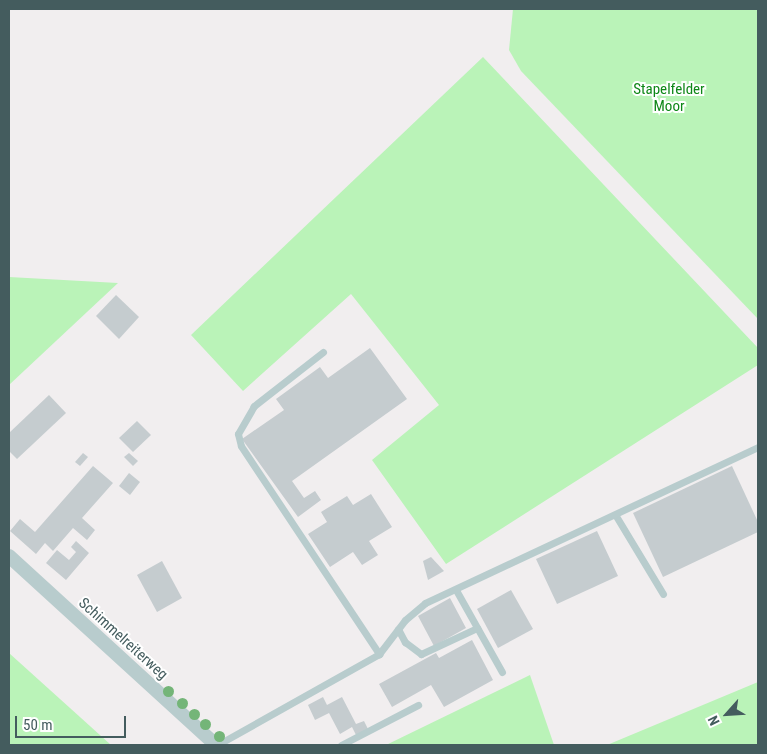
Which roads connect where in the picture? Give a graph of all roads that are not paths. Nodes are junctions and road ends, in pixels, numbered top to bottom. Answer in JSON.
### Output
{"nodes":[{"id":1,"x":323,"y":352,"type":"dead end"},
{"id":2,"x":758,"y":447,"type":"edge"},
{"id":3,"x":616,"y":516,"type":"junction"},
{"id":4,"x":9,"y":556,"type":"edge"},
{"id":5,"x":456,"y":590,"type":"junction"},
{"id":6,"x":663,"y":594,"type":"dead end"},
{"id":7,"x":477,"y":628,"type":"junction"},
{"id":8,"x":398,"y":629,"type":"junction"},
{"id":9,"x":378,"y":654,"type":"junction"},
{"id":10,"x":502,"y":672,"type":"dead end"},
{"id":11,"x":418,"y":705,"type":"dead end"},
{"id":12,"x":217,"y":745,"type":"edge"},
{"id":13,"x":340,"y":745,"type":"edge"}],
"edges":[{"from":1,"to":9,"type":"lane"},
{"from":2,"to":3,"type":"lane"},
{"from":3,"to":5,"type":"lane"},
{"from":3,"to":6,"type":"lane"},
{"from":4,"to":12,"type":"street","name":"Schimmelreiterweg"},
{"from":5,"to":7,"type":"lane"},
{"from":5,"to":8,"type":"lane"},
{"from":7,"to":8,"type":"lane"},
{"from":7,"to":10,"type":"lane"},
{"from":8,"to":9,"type":"lane"},
{"from":9,"to":12,"type":"lane"},
{"from":11,"to":13,"type":"lane"}]}
